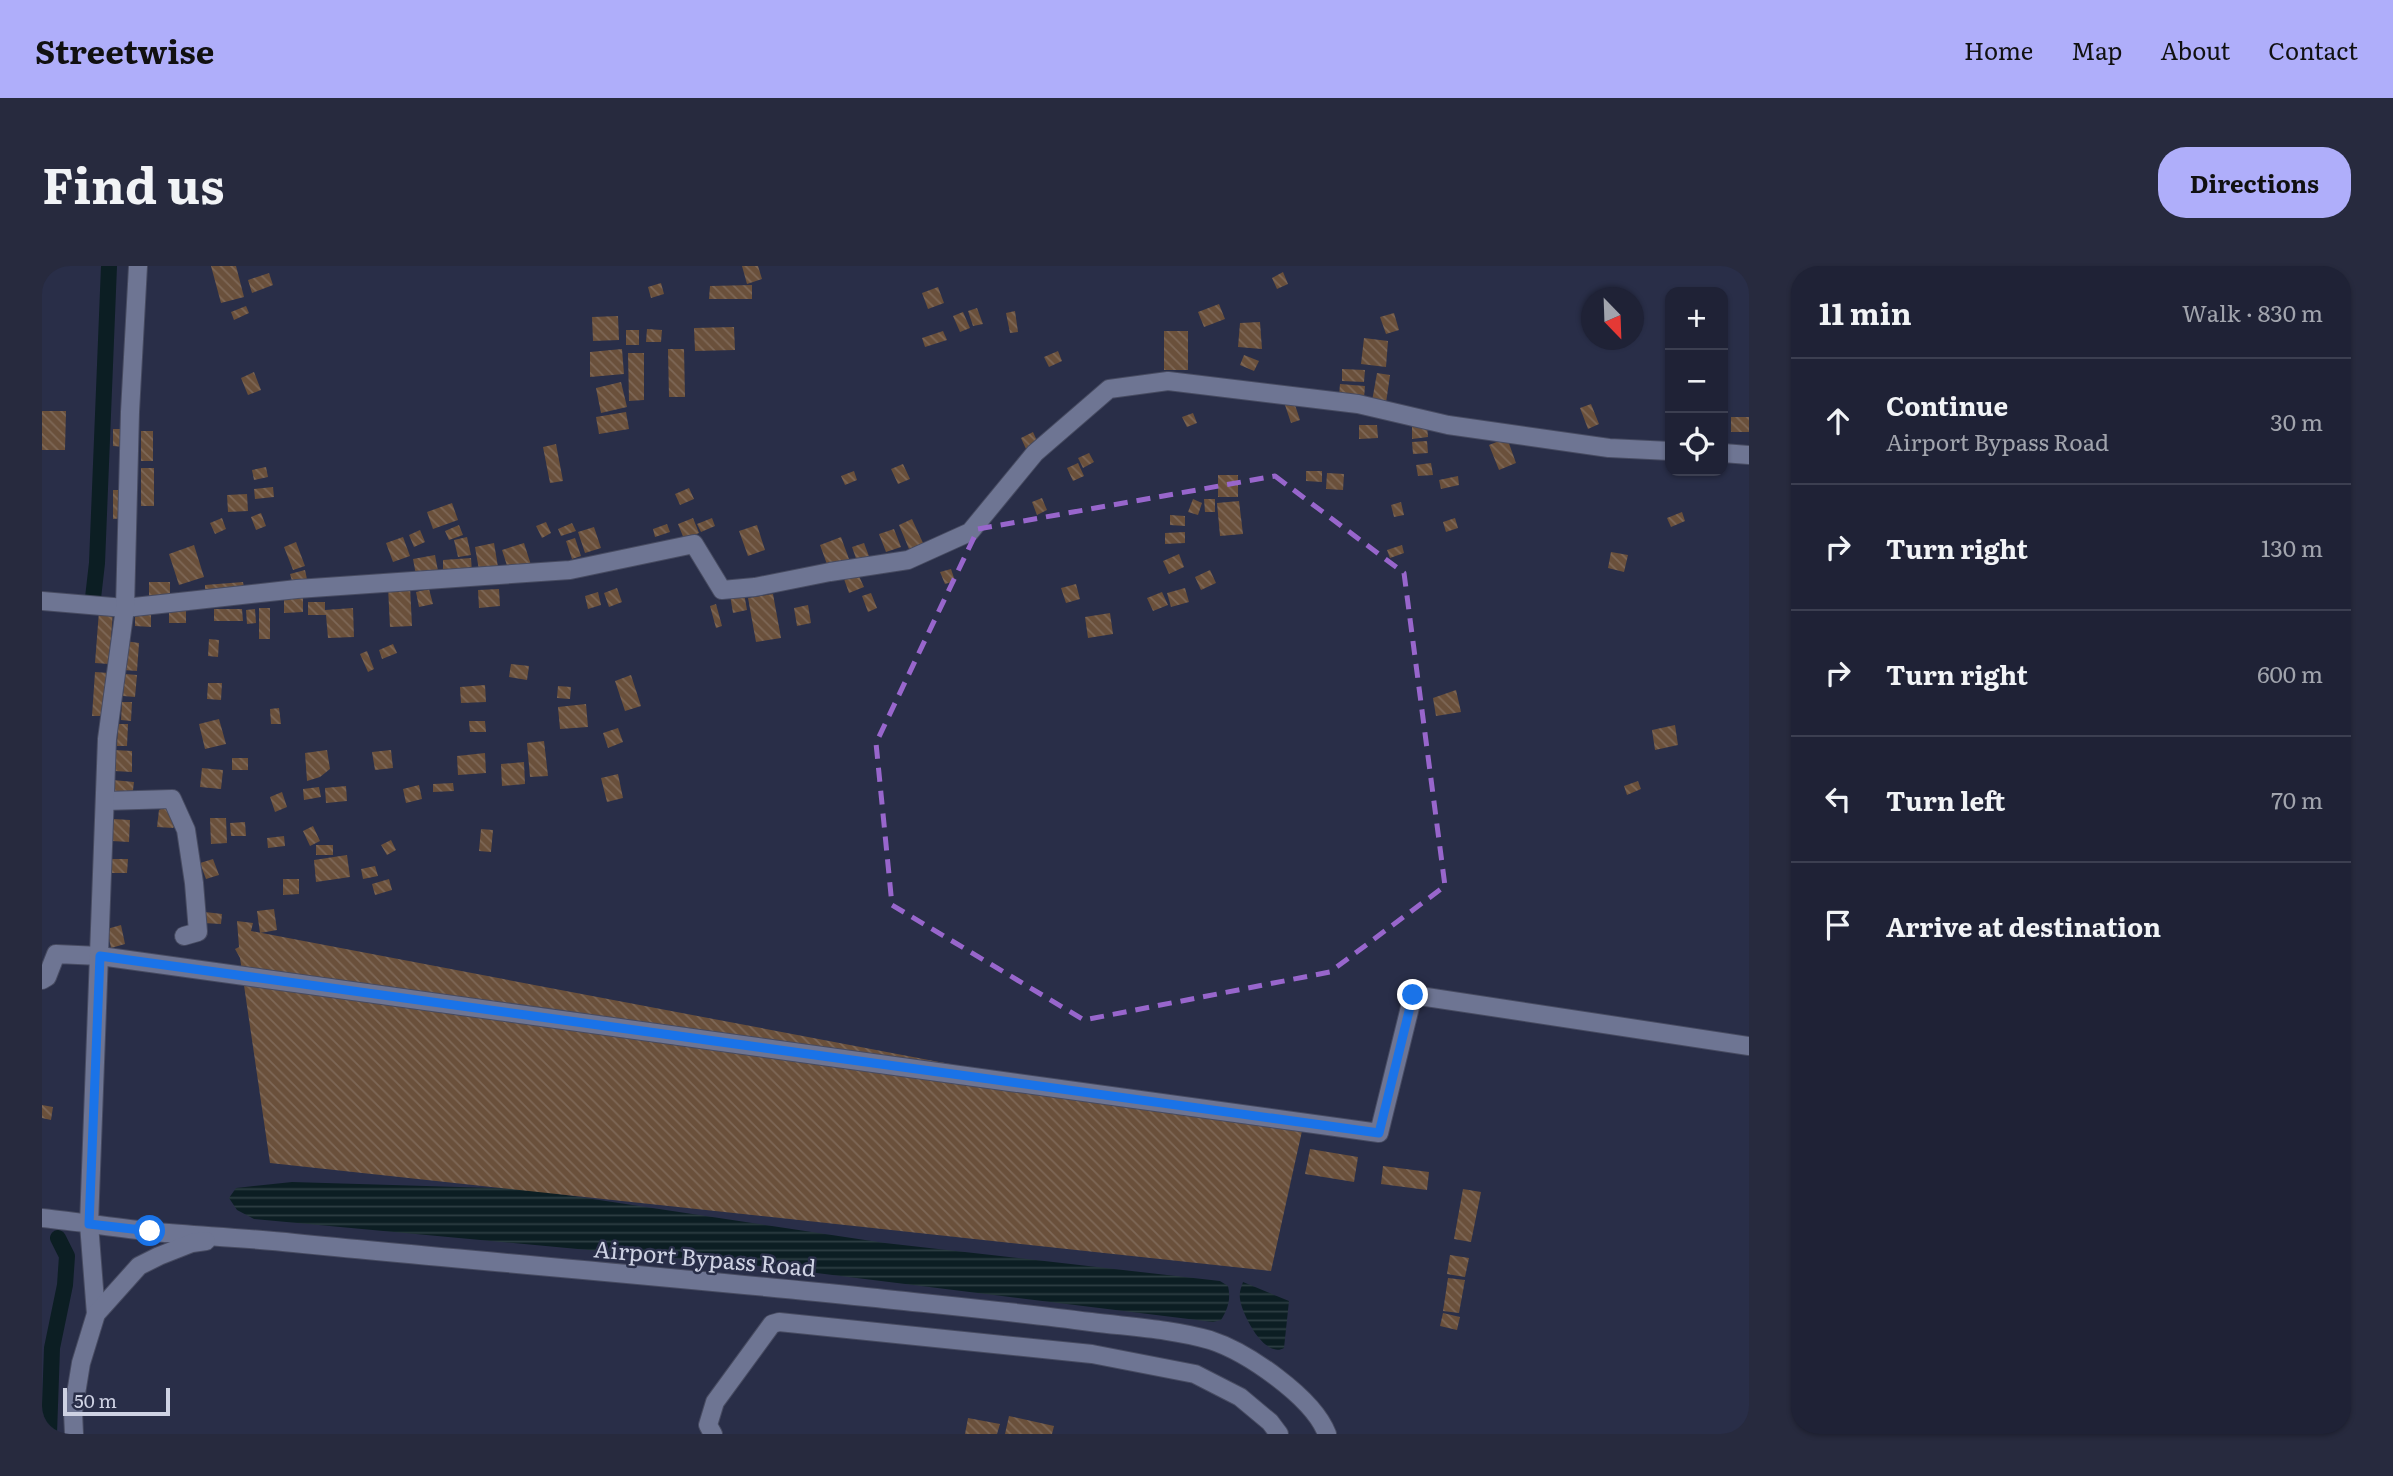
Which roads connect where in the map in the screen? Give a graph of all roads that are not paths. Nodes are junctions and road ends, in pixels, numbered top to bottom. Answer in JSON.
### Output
{"nodes":[{"id":1,"x":138,"y":266,"type":"edge"},
{"id":2,"x":1665,"y":451,"type":"edge"},
{"id":3,"x":1728,"y":453,"type":"edge"},
{"id":4,"x":1749,"y":455,"type":"edge"},
{"id":5,"x":42,"y":601,"type":"edge"},
{"id":6,"x":125,"y":608,"type":"junction"},
{"id":7,"x":105,"y":801,"type":"junction"},
{"id":8,"x":184,"y":936,"type":"dead end"},
{"id":9,"x":100,"y":956,"type":"junction"},
{"id":10,"x":42,"y":980,"type":"edge"},
{"id":11,"x":1749,"y":1046,"type":"edge"},
{"id":12,"x":42,"y":1218,"type":"edge"},
{"id":13,"x":89,"y":1224,"type":"junction"},
{"id":14,"x":227,"y":1238,"type":"junction"},
{"id":15,"x":96,"y":1314,"type":"junction"},
{"id":16,"x":74,"y":1434,"type":"edge"},
{"id":17,"x":713,"y":1434,"type":"edge"},
{"id":18,"x":1279,"y":1434,"type":"edge"},
{"id":19,"x":1327,"y":1434,"type":"edge"}],
"edges":[{"from":1,"to":6,"type":"street"},
{"from":2,"to":6,"type":"street"},
{"from":3,"to":4,"type":"street"},
{"from":5,"to":6,"type":"street"},
{"from":6,"to":7,"type":"street"},
{"from":7,"to":8,"type":"street"},
{"from":7,"to":9,"type":"street"},
{"from":9,"to":10,"type":"street"},
{"from":9,"to":11,"type":"street"},
{"from":9,"to":13,"type":"street"},
{"from":12,"to":13,"type":"street","name":"Airport Bypass Road"},
{"from":13,"to":14,"type":"street","name":"Airport Bypass Road"},
{"from":13,"to":15,"type":"street"},
{"from":14,"to":15,"type":"street"},
{"from":14,"to":19,"type":"street","name":"Airport Bypass Road"},
{"from":15,"to":16,"type":"street"},
{"from":17,"to":18,"type":"street"}]}
